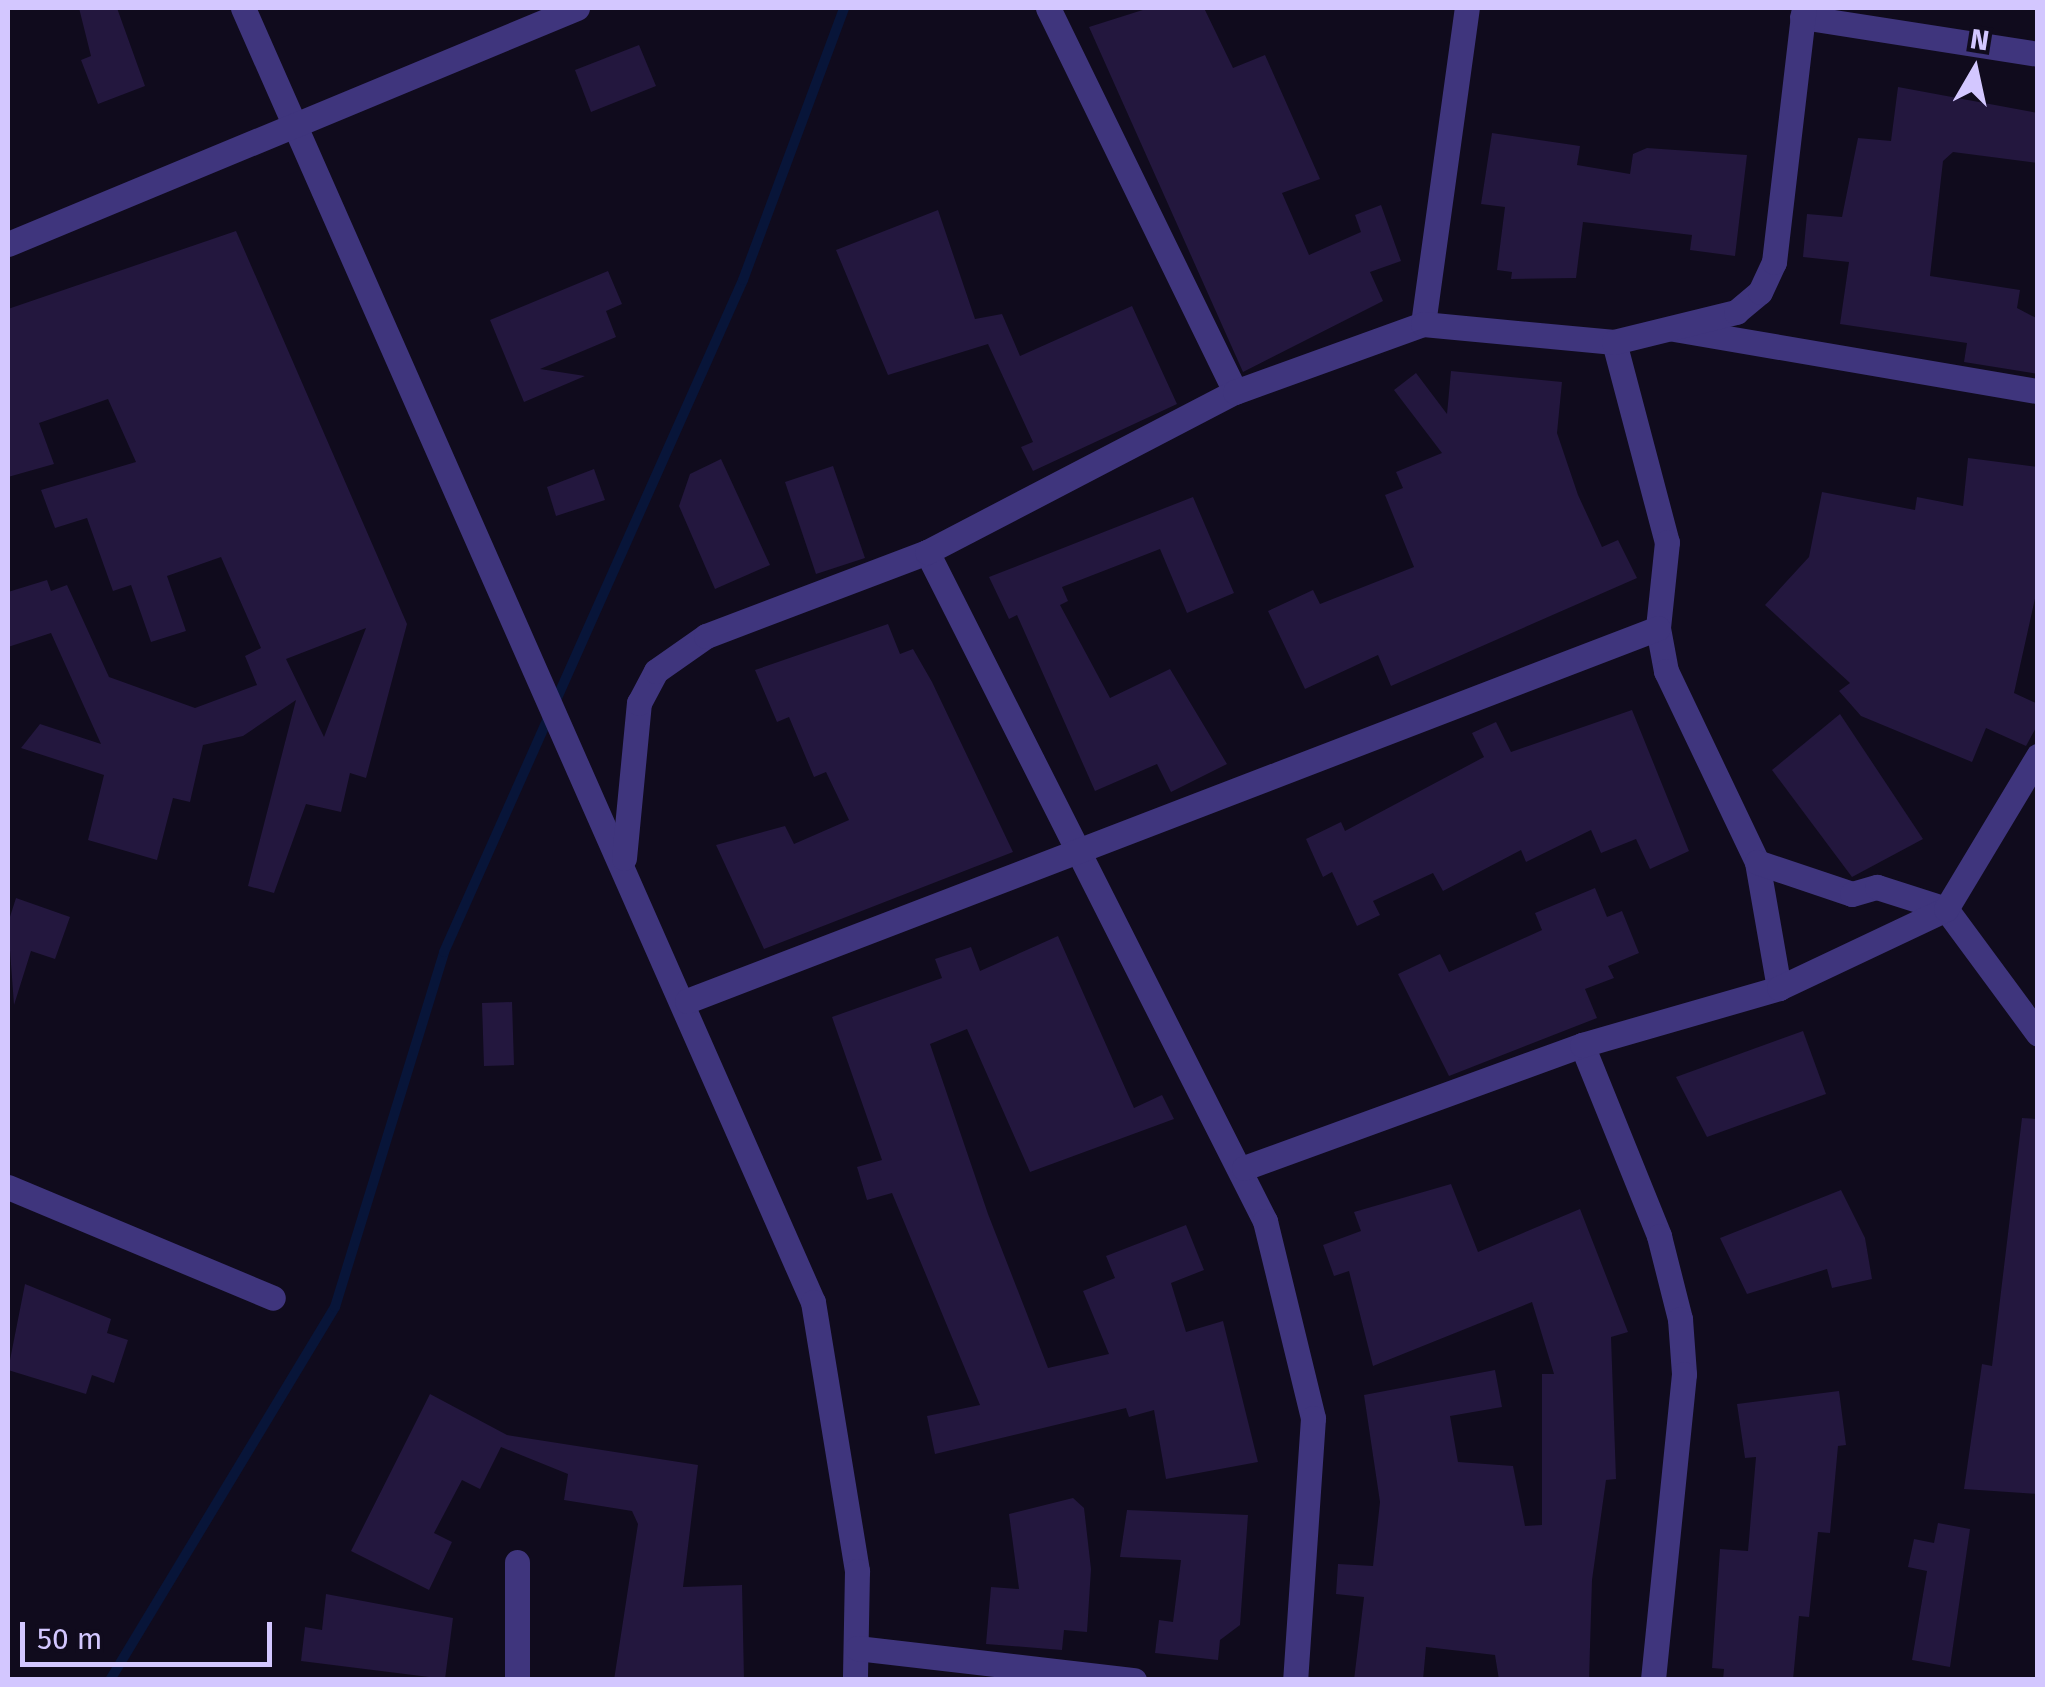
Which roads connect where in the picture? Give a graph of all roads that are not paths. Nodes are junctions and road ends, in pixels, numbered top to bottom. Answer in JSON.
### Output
{"nodes":[{"id":1,"x":242,"y":8,"type":"edge"},
{"id":2,"x":577,"y":8,"type":"edge"},
{"id":3,"x":1048,"y":8,"type":"edge"},
{"id":4,"x":1467,"y":8,"type":"edge"},
{"id":5,"x":1803,"y":12,"type":"edge"},
{"id":6,"x":2038,"y":54,"type":"edge"},
{"id":7,"x":296,"y":121,"type":"junction"},
{"id":8,"x":8,"y":244,"type":"edge"},
{"id":9,"x":1422,"y":324,"type":"junction"},
{"id":10,"x":1659,"y":326,"type":"junction"},
{"id":11,"x":1614,"y":342,"type":"junction"},
{"id":12,"x":2038,"y":391,"type":"edge"},
{"id":13,"x":1235,"y":392,"type":"junction"},
{"id":14,"x":927,"y":552,"type":"junction"},
{"id":15,"x":1658,"y":628,"type":"junction"},
{"id":16,"x":2038,"y":756,"type":"edge"},
{"id":17,"x":1072,"y":848,"type":"junction"},
{"id":18,"x":1757,"y":862,"type":"junction"},
{"id":19,"x":624,"y":863,"type":"junction"},
{"id":20,"x":1946,"y":909,"type":"junction"},
{"id":21,"x":1779,"y":988,"type":"junction"},
{"id":22,"x":687,"y":1000,"type":"junction"},
{"id":23,"x":2038,"y":1034,"type":"edge"},
{"id":24,"x":1582,"y":1046,"type":"junction"},
{"id":25,"x":1244,"y":1168,"type":"junction"},
{"id":26,"x":8,"y":1187,"type":"edge"},
{"id":27,"x":273,"y":1298,"type":"dead end"},
{"id":28,"x":516,"y":1562,"type":"dead end"},
{"id":29,"x":857,"y":1648,"type":"junction"},
{"id":30,"x":518,"y":1680,"type":"edge"},
{"id":31,"x":856,"y":1680,"type":"edge"},
{"id":32,"x":1134,"y":1680,"type":"edge"},
{"id":33,"x":1295,"y":1680,"type":"edge"},
{"id":34,"x":1653,"y":1680,"type":"edge"}],
"edges":[{"from":1,"to":7,"type":"street"},
{"from":2,"to":7,"type":"street"},
{"from":3,"to":13,"type":"street"},
{"from":4,"to":9,"type":"street"},
{"from":5,"to":6,"type":"street"},
{"from":5,"to":10,"type":"street"},
{"from":7,"to":8,"type":"street"},
{"from":7,"to":19,"type":"street"},
{"from":9,"to":11,"type":"street"},
{"from":9,"to":13,"type":"street"},
{"from":10,"to":11,"type":"street"},
{"from":10,"to":12,"type":"street"},
{"from":11,"to":15,"type":"street"},
{"from":13,"to":14,"type":"street"},
{"from":14,"to":17,"type":"street"},
{"from":14,"to":19,"type":"street"},
{"from":15,"to":17,"type":"street"},
{"from":15,"to":18,"type":"street"},
{"from":16,"to":20,"type":"street"},
{"from":17,"to":22,"type":"street"},
{"from":17,"to":25,"type":"street"},
{"from":18,"to":20,"type":"street"},
{"from":18,"to":21,"type":"street"},
{"from":19,"to":22,"type":"street"},
{"from":20,"to":21,"type":"street"},
{"from":20,"to":23,"type":"street"},
{"from":21,"to":24,"type":"street"},
{"from":22,"to":29,"type":"street"},
{"from":24,"to":25,"type":"street"},
{"from":24,"to":34,"type":"street"},
{"from":25,"to":33,"type":"street"},
{"from":26,"to":27,"type":"street"},
{"from":28,"to":30,"type":"street"},
{"from":29,"to":31,"type":"street"},
{"from":29,"to":32,"type":"street"}]}
